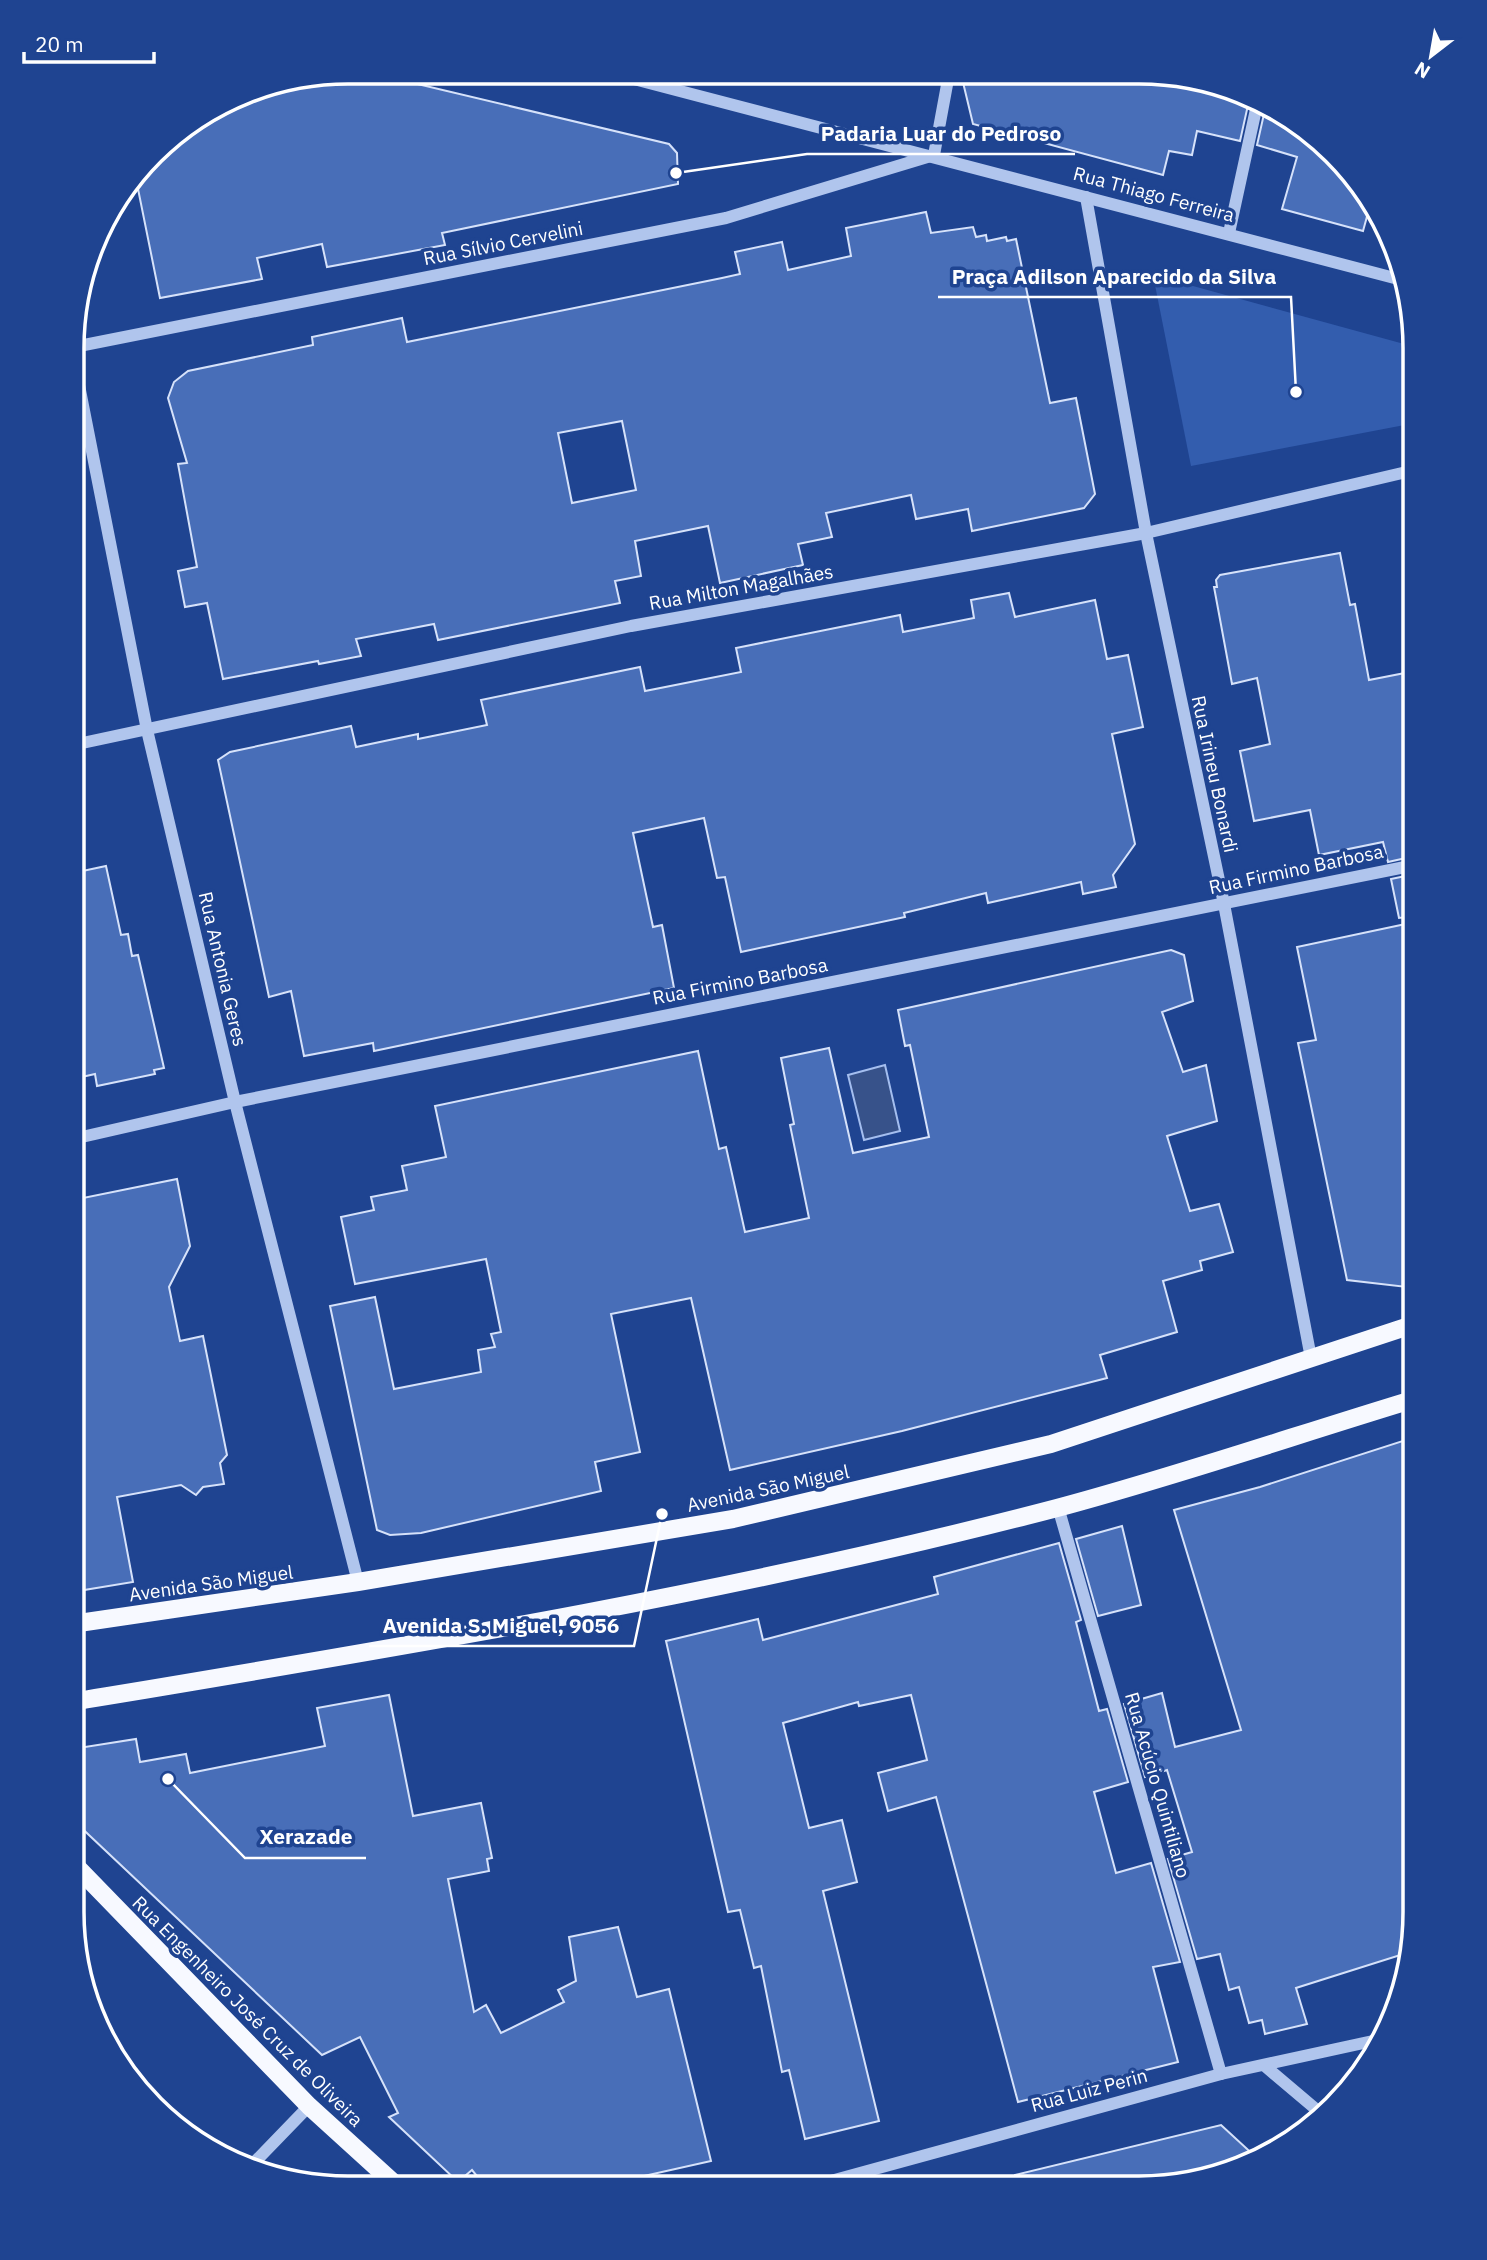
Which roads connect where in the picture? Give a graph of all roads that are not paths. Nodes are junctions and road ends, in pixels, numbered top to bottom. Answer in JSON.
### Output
{"nodes":[{"id":1,"x":666,"y":84,"type":"edge"},
{"id":2,"x":947,"y":84,"type":"edge"},
{"id":3,"x":1256,"y":111,"type":"edge"},
{"id":4,"x":934,"y":155,"type":"junction"},
{"id":5,"x":1086,"y":197,"type":"junction"},
{"id":6,"x":1229,"y":233,"type":"junction"},
{"id":7,"x":1393,"y":277,"type":"edge"},
{"id":8,"x":84,"y":345,"type":"edge"},
{"id":9,"x":84,"y":411,"type":"edge"},
{"id":10,"x":1403,"y":473,"type":"edge"},
{"id":11,"x":1146,"y":533,"type":"junction"},
{"id":12,"x":147,"y":730,"type":"junction"},
{"id":13,"x":84,"y":743,"type":"edge"},
{"id":14,"x":1403,"y":867,"type":"edge"},
{"id":15,"x":1224,"y":904,"type":"junction"},
{"id":16,"x":235,"y":1102,"type":"junction"},
{"id":17,"x":84,"y":1136,"type":"edge"},
{"id":18,"x":1403,"y":1328,"type":"edge"},
{"id":19,"x":1311,"y":1358,"type":"junction"},
{"id":20,"x":1403,"y":1403,"type":"edge"},
{"id":21,"x":1058,"y":1507,"type":"junction"},
{"id":22,"x":358,"y":1582,"type":"junction"},
{"id":23,"x":84,"y":1622,"type":"edge"},
{"id":24,"x":84,"y":1700,"type":"edge"},
{"id":25,"x":84,"y":1874,"type":"edge"},
{"id":26,"x":1369,"y":2042,"type":"edge"},
{"id":27,"x":1266,"y":2067,"type":"junction"},
{"id":28,"x":1221,"y":2074,"type":"junction"},
{"id":29,"x":309,"y":2106,"type":"junction"},
{"id":30,"x":1315,"y":2109,"type":"edge"},
{"id":31,"x":257,"y":2160,"type":"edge"},
{"id":32,"x":386,"y":2176,"type":"edge"},
{"id":33,"x":849,"y":2176,"type":"edge"}],
"edges":[{"from":1,"to":4,"type":"street","name":"Rua Thiago Ferreira"},
{"from":2,"to":4,"type":"street"},
{"from":3,"to":6,"type":"street"},
{"from":4,"to":5,"type":"street","name":"Rua Thiago Ferreira"},
{"from":4,"to":8,"type":"street","name":"Rua Sílvio Cervelini"},
{"from":5,"to":6,"type":"street","name":"Rua Thiago Ferreira"},
{"from":5,"to":11,"type":"street","name":"Rua Irineu Bonardi"},
{"from":6,"to":7,"type":"street","name":"Rua Thiago Ferreira"},
{"from":9,"to":12,"type":"street","name":"Rua Antonia Geres"},
{"from":10,"to":11,"type":"street","name":"Rua Milton Magalhães"},
{"from":11,"to":12,"type":"street","name":"Rua Milton Magalhães"},
{"from":11,"to":15,"type":"street","name":"Rua Irineu Bonardi"},
{"from":12,"to":13,"type":"street","name":"Rua Milton Magalhães"},
{"from":12,"to":16,"type":"street","name":"Rua Antonia Geres"},
{"from":14,"to":15,"type":"street","name":"Rua Firmino Barbosa"},
{"from":15,"to":16,"type":"street","name":"Rua Firmino Barbosa"},
{"from":15,"to":19,"type":"street","name":"Rua Irineu Bonardi"},
{"from":16,"to":17,"type":"street","name":"Rua Firmino Barbosa"},
{"from":16,"to":22,"type":"street","name":"Rua Antonia Geres"},
{"from":18,"to":19,"type":"main road","name":"Avenida São Miguel"},
{"from":19,"to":22,"type":"main road","name":"Avenida São Miguel"},
{"from":20,"to":21,"type":"main road"},
{"from":21,"to":24,"type":"main road"},
{"from":21,"to":28,"type":"street","name":"Rua Acúcio Quintiliano"},
{"from":22,"to":23,"type":"main road","name":"Avenida São Miguel"},
{"from":25,"to":29,"type":"main road","name":"Rua Engenheiro José Cruz de Oliveira"},
{"from":26,"to":27,"type":"street","name":"Rua Luiz Perin"},
{"from":27,"to":28,"type":"street","name":"Rua Luiz Perin"},
{"from":27,"to":30,"type":"street"},
{"from":28,"to":33,"type":"street","name":"Rua Luiz Perin"},
{"from":29,"to":31,"type":"street"},
{"from":29,"to":32,"type":"main road","name":"Rua Engenheiro José Cruz de Oliveira"}]}
